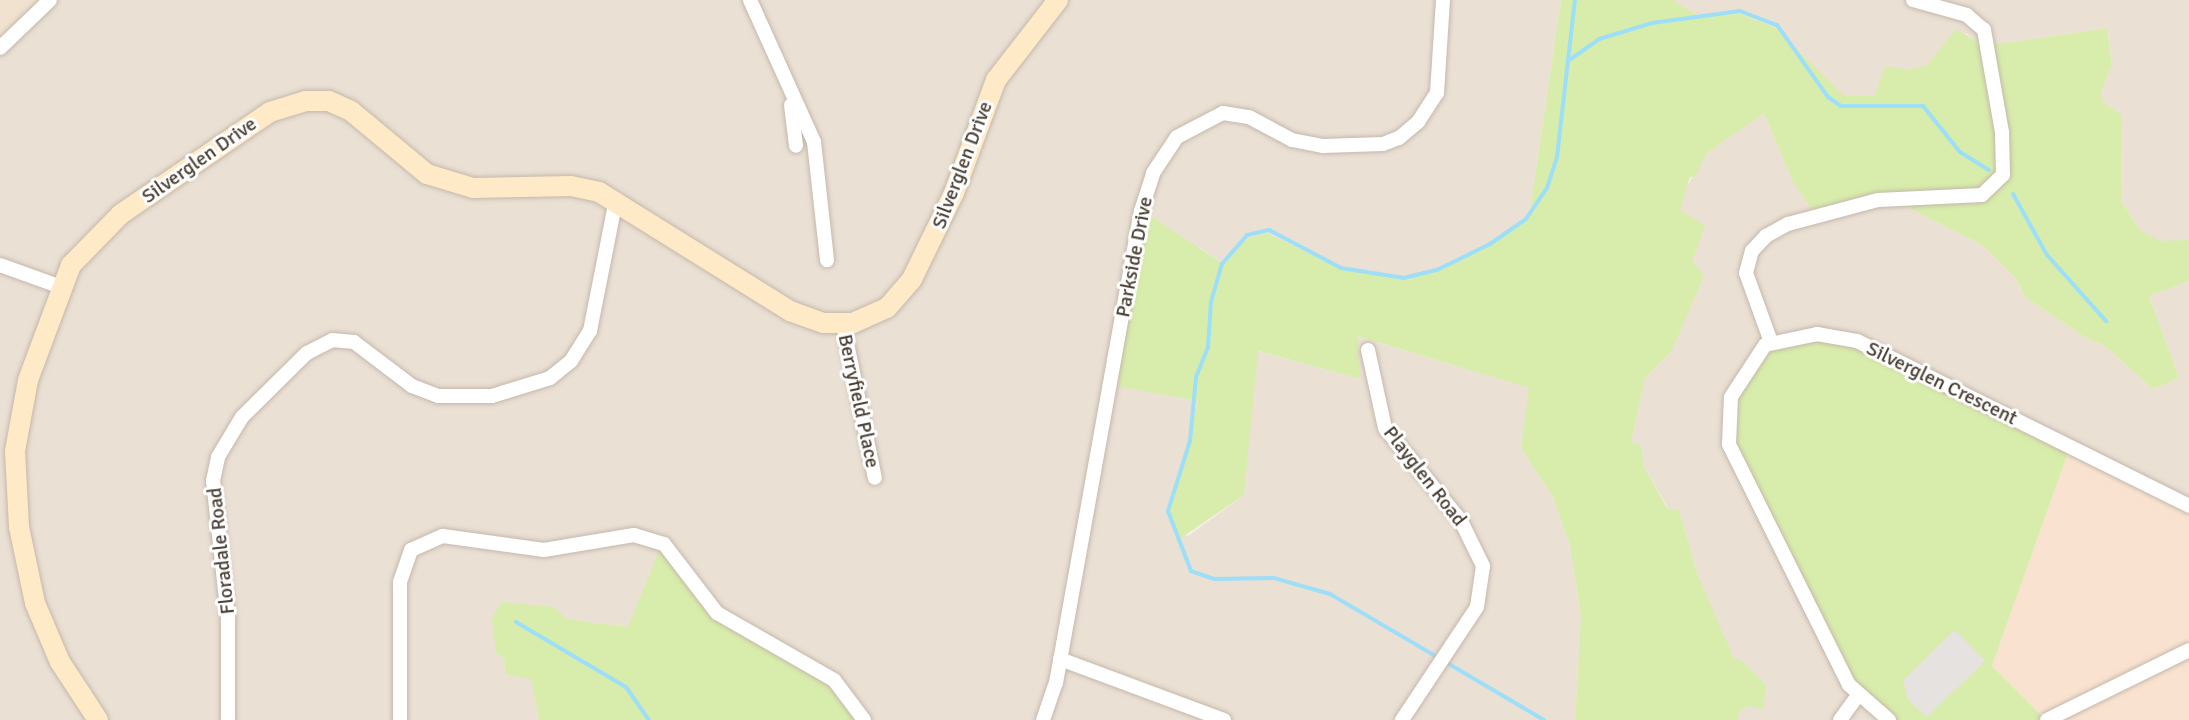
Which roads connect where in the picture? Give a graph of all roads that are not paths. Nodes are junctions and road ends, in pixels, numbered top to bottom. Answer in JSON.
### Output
{"nodes":[{"id":1,"x":50,"y":0,"type":"edge"},
{"id":2,"x":750,"y":0,"type":"edge"},
{"id":3,"x":1058,"y":0,"type":"edge"},
{"id":4,"x":1443,"y":0,"type":"edge"},
{"id":5,"x":1913,"y":0,"type":"edge"},
{"id":6,"x":0,"y":48,"type":"edge"},
{"id":7,"x":790,"y":92,"type":"junction"},
{"id":8,"x":796,"y":146,"type":"dead end"},
{"id":9,"x":616,"y":200,"type":"junction"},
{"id":10,"x":827,"y":260,"type":"dead end"},
{"id":11,"x":0,"y":265,"type":"edge"},
{"id":12,"x":61,"y":287,"type":"junction"},
{"id":13,"x":843,"y":324,"type":"junction"},
{"id":14,"x":1771,"y":342,"type":"junction"},
{"id":15,"x":1368,"y":350,"type":"dead end"},
{"id":16,"x":875,"y":478,"type":"dead end"},
{"id":17,"x":2189,"y":506,"type":"edge"},
{"id":18,"x":2189,"y":650,"type":"edge"},
{"id":19,"x":1060,"y":659,"type":"junction"},
{"id":20,"x":1857,"y":697,"type":"junction"},
{"id":21,"x":98,"y":720,"type":"edge"},
{"id":22,"x":228,"y":720,"type":"edge"},
{"id":23,"x":400,"y":720,"type":"edge"},
{"id":24,"x":864,"y":720,"type":"edge"},
{"id":25,"x":1043,"y":720,"type":"edge"},
{"id":26,"x":1224,"y":720,"type":"edge"},
{"id":27,"x":1402,"y":720,"type":"edge"},
{"id":28,"x":1840,"y":720,"type":"edge"},
{"id":29,"x":1889,"y":720,"type":"edge"},
{"id":30,"x":2047,"y":720,"type":"edge"}],
"edges":[{"from":1,"to":6,"type":"street"},
{"from":2,"to":7,"type":"street"},
{"from":3,"to":13,"type":"street","name":"Silverglen Drive"},
{"from":4,"to":19,"type":"street","name":"Parkside Drive"},
{"from":5,"to":14,"type":"street"},
{"from":7,"to":8,"type":"street"},
{"from":7,"to":10,"type":"street"},
{"from":9,"to":12,"type":"street","name":"Silverglen Drive"},
{"from":9,"to":13,"type":"street","name":"Silverglen Drive"},
{"from":9,"to":22,"type":"street","name":"Floradale Road"},
{"from":11,"to":12,"type":"street"},
{"from":12,"to":21,"type":"street","name":"Silverglen Drive"},
{"from":13,"to":16,"type":"street","name":"Berryfield Place"},
{"from":14,"to":17,"type":"street","name":"Silverglen Crescent"},
{"from":14,"to":20,"type":"street"},
{"from":15,"to":27,"type":"street","name":"Playglen Road"},
{"from":18,"to":30,"type":"street"},
{"from":19,"to":25,"type":"street","name":"Parkside Drive"},
{"from":19,"to":26,"type":"street"},
{"from":20,"to":28,"type":"street"},
{"from":20,"to":29,"type":"street"},
{"from":23,"to":24,"type":"street"}]}
